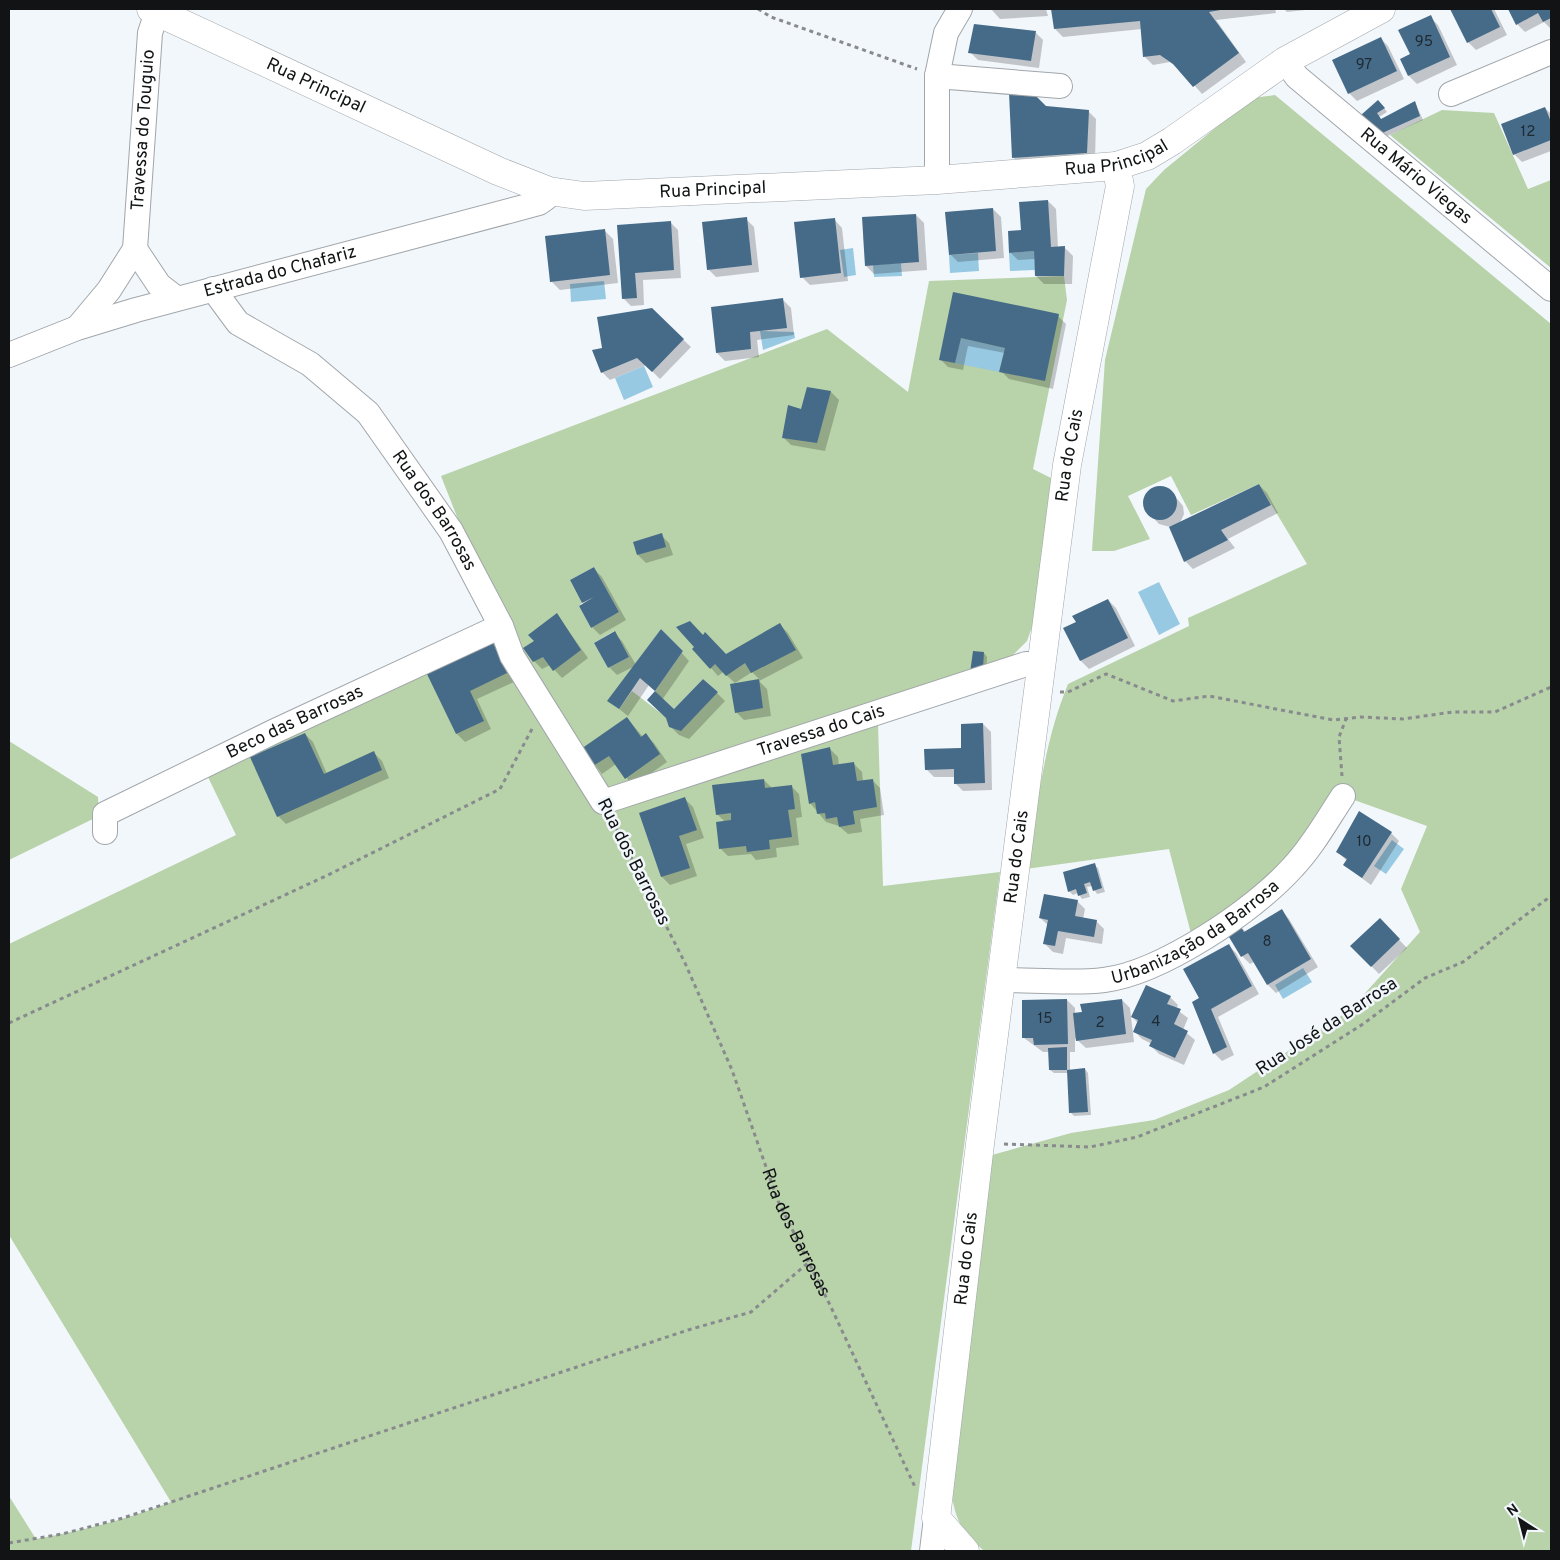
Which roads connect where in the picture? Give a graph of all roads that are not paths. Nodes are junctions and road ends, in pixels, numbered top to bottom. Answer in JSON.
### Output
{"nodes":[{"id":1,"x":960,"y":9,"type":"edge"},
{"id":2,"x":154,"y":10,"type":"edge"},
{"id":3,"x":1365,"y":13,"type":"edge"},
{"id":4,"x":1551,"y":52,"type":"edge"},
{"id":5,"x":1285,"y":60,"type":"junction"},
{"id":6,"x":937,"y":76,"type":"junction"},
{"id":7,"x":1060,"y":86,"type":"dead end"},
{"id":8,"x":1451,"y":94,"type":"dead end"},
{"id":9,"x":1116,"y":166,"type":"junction"},
{"id":10,"x":937,"y":180,"type":"junction"},
{"id":11,"x":549,"y":191,"type":"junction"},
{"id":12,"x":135,"y":249,"type":"junction"},
{"id":13,"x":212,"y":289,"type":"junction"},
{"id":14,"x":1551,"y":289,"type":"edge"},
{"id":15,"x":176,"y":298,"type":"junction"},
{"id":16,"x":77,"y":328,"type":"junction"},
{"id":17,"x":9,"y":355,"type":"edge"},
{"id":18,"x":502,"y":626,"type":"junction"},
{"id":19,"x":1040,"y":677,"type":"junction"},
{"id":20,"x":1343,"y":796,"type":"road end"},
{"id":21,"x":603,"y":802,"type":"joint"},
{"id":22,"x":105,"y":832,"type":"dead end"},
{"id":23,"x":1002,"y":980,"type":"junction"},
{"id":24,"x":936,"y":1518,"type":"junction"},
{"id":25,"x":932,"y":1551,"type":"edge"},
{"id":26,"x":965,"y":1551,"type":"edge"}],
"edges":[{"from":1,"to":6,"type":"street"},
{"from":2,"to":11,"type":"street","name":"Rua Principal"},
{"from":2,"to":12,"type":"street","name":"Travessa do Touguio"},
{"from":3,"to":5,"type":"street","name":"Rua Principal"},
{"from":4,"to":8,"type":"street"},
{"from":5,"to":9,"type":"street","name":"Rua Principal"},
{"from":5,"to":14,"type":"street","name":"Rua Mário Viegas"},
{"from":6,"to":7,"type":"street"},
{"from":6,"to":10,"type":"street"},
{"from":9,"to":10,"type":"street","name":"Rua Principal"},
{"from":9,"to":19,"type":"street","name":"Rua do Cais"},
{"from":10,"to":11,"type":"street","name":"Rua Principal"},
{"from":11,"to":13,"type":"street","name":"Estrada do Chafariz"},
{"from":12,"to":15,"type":"street"},
{"from":12,"to":16,"type":"street","name":"Travessa do Touguio"},
{"from":13,"to":15,"type":"street","name":"Estrada do Chafariz"},
{"from":13,"to":18,"type":"street","name":"Rua dos Barrosas"},
{"from":15,"to":16,"type":"street","name":"Estrada do Chafariz"},
{"from":16,"to":17,"type":"street","name":"Estrada do Chafariz"},
{"from":18,"to":21,"type":"street","name":"Rua dos Barrosas"},
{"from":18,"to":22,"type":"street","name":"Beco das Barrosas"},
{"from":19,"to":21,"type":"street","name":"Travessa do Cais"},
{"from":19,"to":23,"type":"street","name":"Rua do Cais"},
{"from":20,"to":23,"type":"street","name":"Urbanização da Barrosa"},
{"from":23,"to":24,"type":"street","name":"Rua do Cais"},
{"from":24,"to":25,"type":"street","name":"Rua do Cais"},
{"from":24,"to":26,"type":"street"}]}
